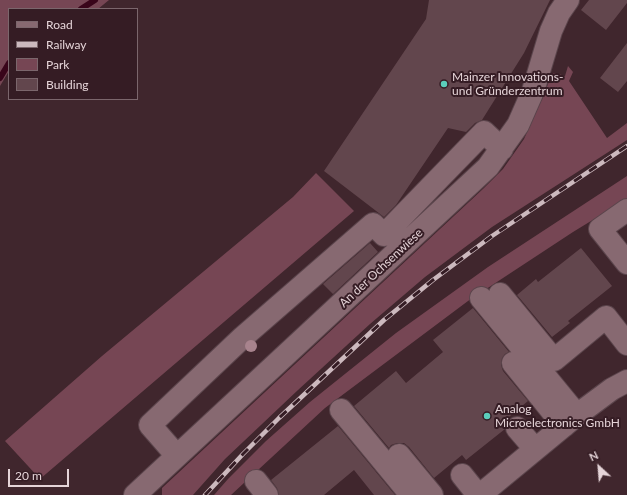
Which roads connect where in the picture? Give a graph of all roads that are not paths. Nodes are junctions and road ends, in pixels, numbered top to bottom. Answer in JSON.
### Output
{"nodes":[{"id":1,"x":568,"y":0,"type":"edge"},
{"id":2,"x":502,"y":149,"type":"junction"},
{"id":3,"x":627,"y":210,"type":"edge"},
{"id":4,"x":627,"y":263,"type":"edge"},
{"id":5,"x":627,"y":344,"type":"edge"},
{"id":6,"x":513,"y":363,"type":"dead end"},
{"id":7,"x":627,"y":381,"type":"edge"},
{"id":8,"x":341,"y":410,"type":"dead end"},
{"id":9,"x":571,"y":420,"type":"junction"},
{"id":10,"x":517,"y":428,"type":"dead end"},
{"id":11,"x":535,"y":449,"type":"junction"},
{"id":12,"x":399,"y":455,"type":"dead end"},
{"id":13,"x":177,"y":456,"type":"junction"},
{"id":14,"x":462,"y":475,"type":"dead end"},
{"id":15,"x":136,"y":495,"type":"edge"},
{"id":16,"x":411,"y":495,"type":"edge"},
{"id":17,"x":432,"y":495,"type":"edge"},
{"id":18,"x":479,"y":495,"type":"edge"}],
"edges":[{"from":1,"to":2,"type":"street","name":"An der Ochsenwiese"},
{"from":2,"to":13,"type":"street","name":"An der Ochsenwiese"},
{"from":2,"to":13,"type":"street"},
{"from":3,"to":4,"type":"street"},
{"from":5,"to":9,"type":"street"},
{"from":6,"to":9,"type":"street"},
{"from":7,"to":9,"type":"street"},
{"from":8,"to":16,"type":"street"},
{"from":9,"to":11,"type":"street"},
{"from":10,"to":11,"type":"street"},
{"from":11,"to":18,"type":"street"},
{"from":12,"to":17,"type":"street"},
{"from":13,"to":15,"type":"street","name":"An der Ochsenwiese"},
{"from":14,"to":18,"type":"street"}]}
